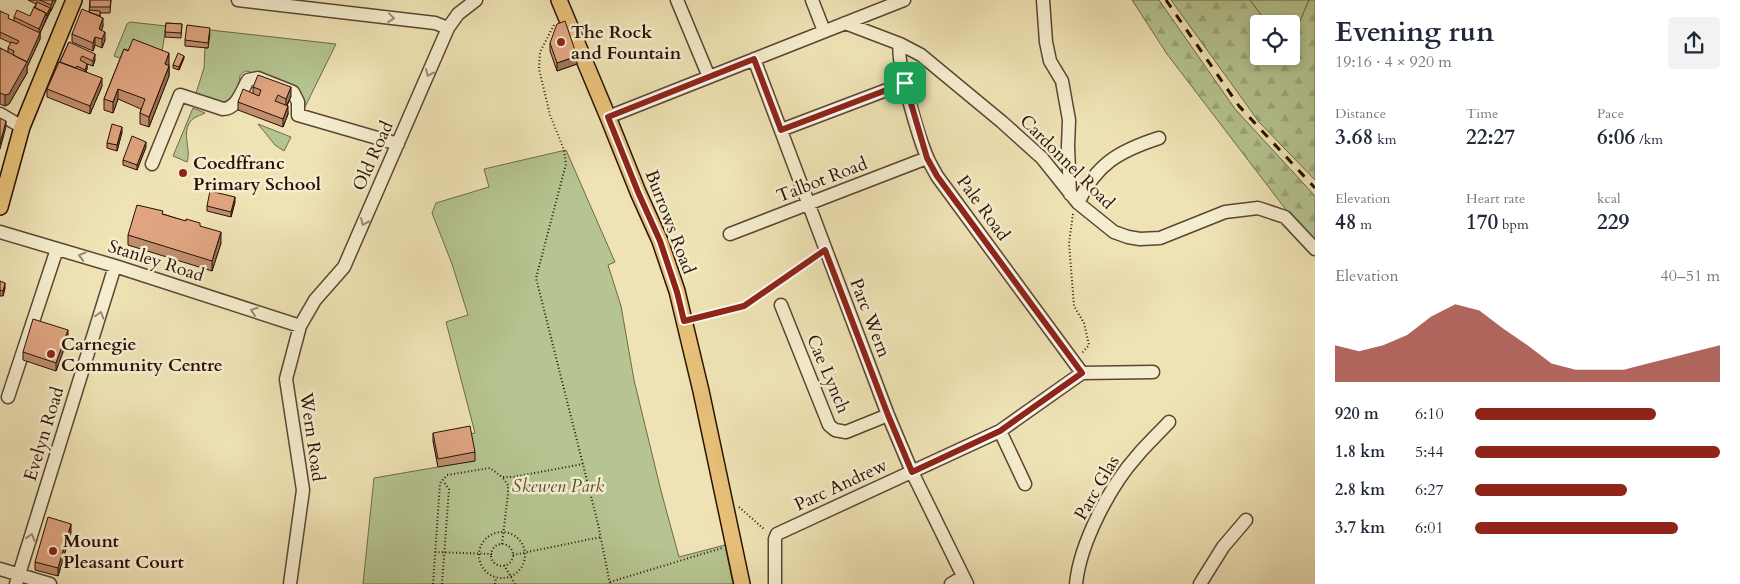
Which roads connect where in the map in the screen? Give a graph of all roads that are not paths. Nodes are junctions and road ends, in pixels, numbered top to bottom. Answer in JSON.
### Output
{"nodes":[{"id":1,"x":74,"y":0,"type":"edge"},
{"id":2,"x":238,"y":0,"type":"edge"},
{"id":3,"x":476,"y":0,"type":"edge"},
{"id":4,"x":559,"y":0,"type":"edge"},
{"id":5,"x":676,"y":0,"type":"edge"},
{"id":6,"x":812,"y":0,"type":"edge"},
{"id":7,"x":904,"y":0,"type":"edge"},
{"id":8,"x":1043,"y":0,"type":"edge"},
{"id":9,"x":877,"y":5,"type":"edge"},
{"id":10,"x":845,"y":23,"type":"junction"},
{"id":11,"x":448,"y":28,"type":"junction"},
{"id":12,"x":824,"y":32,"type":"junction"},
{"id":13,"x":900,"y":44,"type":"junction"},
{"id":14,"x":754,"y":59,"type":"junction"},
{"id":15,"x":709,"y":77,"type":"junction"},
{"id":16,"x":905,"y":83,"type":"junction"},
{"id":17,"x":0,"y":114,"type":"edge"},
{"id":18,"x":608,"y":117,"type":"junction"},
{"id":19,"x":22,"y":127,"type":"junction"},
{"id":20,"x":781,"y":130,"type":"junction"},
{"id":21,"x":1159,"y":138,"type":"dead end"},
{"id":22,"x":398,"y":144,"type":"junction"},
{"id":23,"x":927,"y":158,"type":"junction"},
{"id":24,"x":152,"y":164,"type":"dead end"},
{"id":25,"x":1074,"y":199,"type":"junction"},
{"id":26,"x":808,"y":205,"type":"junction"},
{"id":27,"x":0,"y":207,"type":"edge"},
{"id":28,"x":0,"y":232,"type":"edge"},
{"id":29,"x":730,"y":234,"type":"dead end"},
{"id":30,"x":58,"y":249,"type":"junction"},
{"id":31,"x":1315,"y":249,"type":"edge"},
{"id":32,"x":115,"y":266,"type":"junction"},
{"id":33,"x":781,"y":305,"type":"dead end"},
{"id":34,"x":300,"y":326,"type":"junction"},
{"id":35,"x":1153,"y":372,"type":"dead end"},
{"id":36,"x":1082,"y":373,"type":"junction"},
{"id":37,"x":8,"y":397,"type":"dead end"},
{"id":38,"x":888,"y":415,"type":"junction"},
{"id":39,"x":1170,"y":422,"type":"dead end"},
{"id":40,"x":1000,"y":431,"type":"junction"},
{"id":41,"x":912,"y":472,"type":"junction"},
{"id":42,"x":1025,"y":484,"type":"dead end"},
{"id":43,"x":1246,"y":520,"type":"dead end"},
{"id":44,"x":0,"y":569,"type":"edge"},
{"id":45,"x":18,"y":579,"type":"edge"},
{"id":46,"x":965,"y":580,"type":"edge"},
{"id":47,"x":50,"y":584,"type":"edge"},
{"id":48,"x":290,"y":584,"type":"edge"},
{"id":49,"x":742,"y":584,"type":"edge"},
{"id":50,"x":775,"y":584,"type":"edge"},
{"id":51,"x":951,"y":584,"type":"edge"},
{"id":52,"x":1076,"y":584,"type":"edge"},
{"id":53,"x":1200,"y":584,"type":"edge"}],
"edges":[{"from":1,"to":19,"type":"main road"},
{"from":2,"to":11,"type":"street","one_way":true},
{"from":3,"to":11,"type":"street","name":"Old Road"},
{"from":4,"to":18,"type":"main road","name":"Burrows Road"},
{"from":5,"to":15,"type":"street"},
{"from":6,"to":12,"type":"street"},
{"from":7,"to":9,"type":"street"},
{"from":8,"to":25,"type":"street"},
{"from":9,"to":10,"type":"street"},
{"from":10,"to":12,"type":"street"},
{"from":10,"to":13,"type":"street","name":"Cardonnel Road"},
{"from":11,"to":22,"type":"street","name":"Old Road","one_way":true},
{"from":12,"to":14,"type":"street"},
{"from":13,"to":16,"type":"street","name":"Pale Road"},
{"from":13,"to":25,"type":"street","name":"Cardonnel Road"},
{"from":14,"to":15,"type":"street"},
{"from":14,"to":20,"type":"street","name":"Parc Wern"},
{"from":15,"to":18,"type":"street"},
{"from":16,"to":20,"type":"street"},
{"from":16,"to":23,"type":"street","name":"Pale Road"},
{"from":17,"to":19,"type":"street"},
{"from":18,"to":49,"type":"main road","name":"Burrows Road"},
{"from":19,"to":27,"type":"main road"},
{"from":20,"to":26,"type":"street","name":"Parc Wern"},
{"from":21,"to":25,"type":"street"},
{"from":22,"to":24,"type":"street"},
{"from":22,"to":34,"type":"street","name":"Old Road","one_way":true},
{"from":23,"to":26,"type":"street","name":"Talbot Road"},
{"from":23,"to":36,"type":"street","name":"Pale Road"},
{"from":25,"to":31,"type":"street","name":"Cardonnel Road"},
{"from":26,"to":29,"type":"street","name":"Talbot Road"},
{"from":26,"to":38,"type":"street","name":"Parc Wern"},
{"from":28,"to":30,"type":"street","name":"Stanley Road"},
{"from":32,"to":30,"type":"street","name":"Stanley Road","one_way":true},
{"from":30,"to":37,"type":"street"},
{"from":34,"to":32,"type":"street","name":"Stanley Road","one_way":true},
{"from":45,"to":32,"type":"street","name":"Evelyn Road","one_way":true},
{"from":33,"to":38,"type":"street","name":"Cae Lynch"},
{"from":34,"to":48,"type":"street","name":"Wern Road"},
{"from":35,"to":36,"type":"street"},
{"from":36,"to":40,"type":"street"},
{"from":38,"to":41,"type":"street","name":"Parc Wern"},
{"from":39,"to":52,"type":"street","name":"Parc Glas"},
{"from":40,"to":41,"type":"street","name":"Parc Andrew"},
{"from":40,"to":42,"type":"street"},
{"from":41,"to":46,"type":"street","name":"Parc Wern"},
{"from":41,"to":50,"type":"street","name":"Parc Andrew"},
{"from":43,"to":53,"type":"street"},
{"from":44,"to":45,"type":"street"},
{"from":45,"to":47,"type":"street"},
{"from":46,"to":51,"type":"street"}]}
